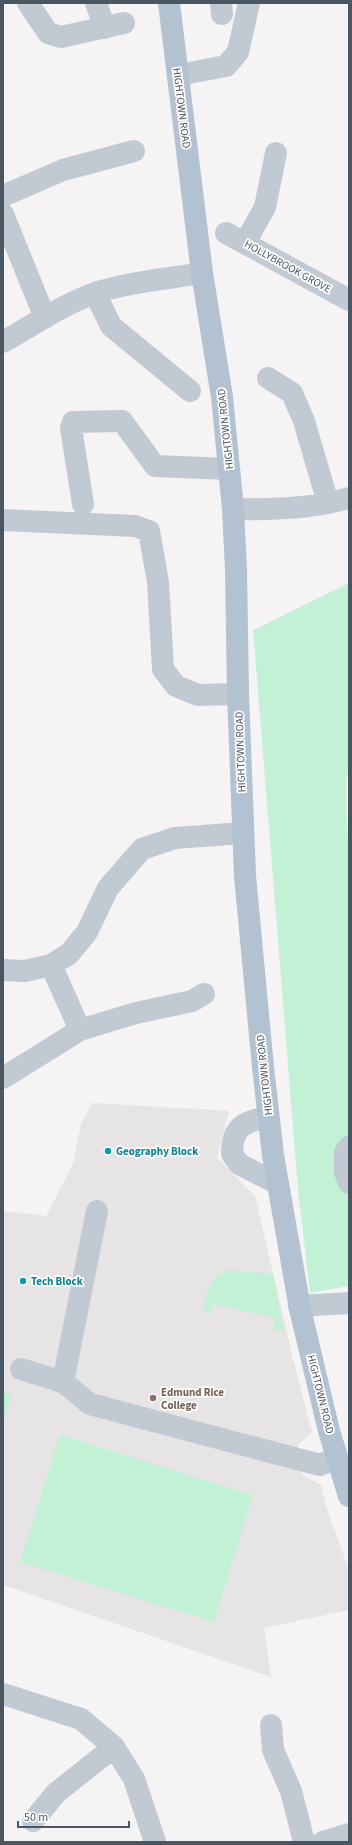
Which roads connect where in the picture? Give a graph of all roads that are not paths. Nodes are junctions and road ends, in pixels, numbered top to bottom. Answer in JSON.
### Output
{"nodes":[{"id":1,"x":28,"y":3,"type":"edge"},
{"id":2,"x":96,"y":3,"type":"edge"},
{"id":3,"x":169,"y":3,"type":"edge"},
{"id":4,"x":249,"y":3,"type":"edge"},
{"id":5,"x":178,"y":75,"type":"junction"},
{"id":6,"x":134,"y":151,"type":"dead end"},
{"id":7,"x":276,"y":153,"type":"dead end"},
{"id":8,"x":3,"y":196,"type":"edge"},
{"id":9,"x":3,"y":214,"type":"edge"},
{"id":10,"x":226,"y":233,"type":"dead end"},
{"id":11,"x":245,"y":243,"type":"junction"},
{"id":12,"x":202,"y":273,"type":"junction"},
{"id":13,"x":95,"y":293,"type":"junction"},
{"id":14,"x":349,"y":300,"type":"edge"},
{"id":15,"x":45,"y":318,"type":"junction"},
{"id":16,"x":3,"y":342,"type":"edge"},
{"id":17,"x":268,"y":378,"type":"dead end"},
{"id":18,"x":190,"y":391,"type":"dead end"},
{"id":19,"x":229,"y":469,"type":"junction"},
{"id":20,"x":349,"y":498,"type":"edge"},
{"id":21,"x":328,"y":503,"type":"junction"},
{"id":22,"x":84,"y":504,"type":"dead end"},
{"id":23,"x":233,"y":509,"type":"junction"},
{"id":24,"x":3,"y":520,"type":"edge"},
{"id":25,"x":238,"y":694,"type":"junction"},
{"id":26,"x":243,"y":834,"type":"junction"},
{"id":27,"x":51,"y":965,"type":"junction"},
{"id":28,"x":3,"y":970,"type":"edge"},
{"id":29,"x":204,"y":994,"type":"dead end"},
{"id":30,"x":80,"y":1030,"type":"junction"},
{"id":31,"x":3,"y":1078,"type":"edge"},
{"id":32,"x":268,"y":1117,"type":"junction"},
{"id":33,"x":349,"y":1147,"type":"edge"},
{"id":34,"x":349,"y":1183,"type":"edge"},
{"id":35,"x":278,"y":1184,"type":"junction"},
{"id":36,"x":97,"y":1211,"type":"dead end"},
{"id":37,"x":349,"y":1303,"type":"edge"},
{"id":38,"x":299,"y":1306,"type":"junction"},
{"id":39,"x":21,"y":1369,"type":"dead end"},
{"id":40,"x":63,"y":1382,"type":"junction"},
{"id":41,"x":337,"y":1458,"type":"junction"},
{"id":42,"x":349,"y":1496,"type":"edge"},
{"id":43,"x":3,"y":1694,"type":"edge"},
{"id":44,"x":271,"y":1725,"type":"dead end"},
{"id":45,"x":114,"y":1747,"type":"junction"},
{"id":46,"x":33,"y":1821,"type":"dead end"},
{"id":47,"x":349,"y":1834,"type":"edge"},
{"id":48,"x":156,"y":1842,"type":"edge"},
{"id":49,"x":304,"y":1842,"type":"edge"},
{"id":50,"x":323,"y":1842,"type":"edge"}],
"edges":[{"from":1,"to":2,"type":"street"},
{"from":3,"to":5,"type":"main road","name":"HIGHTOWN ROAD"},
{"from":4,"to":5,"type":"street"},
{"from":5,"to":12,"type":"main road","name":"HIGHTOWN ROAD"},
{"from":6,"to":8,"type":"street"},
{"from":7,"to":11,"type":"street"},
{"from":9,"to":15,"type":"street"},
{"from":10,"to":11,"type":"street","name":"HOLLYBROOK GROVE"},
{"from":11,"to":14,"type":"street","name":"HOLLYBROOK GROVE"},
{"from":12,"to":13,"type":"street"},
{"from":12,"to":19,"type":"main road","name":"HIGHTOWN ROAD"},
{"from":13,"to":15,"type":"street"},
{"from":13,"to":18,"type":"street"},
{"from":15,"to":16,"type":"street"},
{"from":17,"to":21,"type":"street"},
{"from":19,"to":22,"type":"street"},
{"from":19,"to":23,"type":"main road","name":"HIGHTOWN ROAD"},
{"from":20,"to":21,"type":"street"},
{"from":21,"to":23,"type":"street"},
{"from":23,"to":25,"type":"main road","name":"HIGHTOWN ROAD"},
{"from":24,"to":25,"type":"street"},
{"from":25,"to":26,"type":"main road","name":"HIGHTOWN ROAD"},
{"from":26,"to":27,"type":"street"},
{"from":26,"to":32,"type":"main road","name":"HIGHTOWN ROAD"},
{"from":27,"to":28,"type":"street"},
{"from":27,"to":30,"type":"street"},
{"from":29,"to":30,"type":"street"},
{"from":30,"to":31,"type":"street"},
{"from":32,"to":35,"type":"main road","name":"HIGHTOWN ROAD"},
{"from":32,"to":35,"type":"street"},
{"from":33,"to":34,"type":"street"},
{"from":35,"to":38,"type":"main road","name":"HIGHTOWN ROAD"},
{"from":36,"to":40,"type":"street"},
{"from":37,"to":38,"type":"street"},
{"from":38,"to":41,"type":"main road","name":"HIGHTOWN ROAD"},
{"from":39,"to":40,"type":"street"},
{"from":40,"to":41,"type":"street"},
{"from":41,"to":42,"type":"main road","name":"HIGHTOWN ROAD"},
{"from":43,"to":45,"type":"street"},
{"from":44,"to":49,"type":"street"},
{"from":45,"to":46,"type":"street"},
{"from":45,"to":48,"type":"street"},
{"from":47,"to":50,"type":"street"}]}
